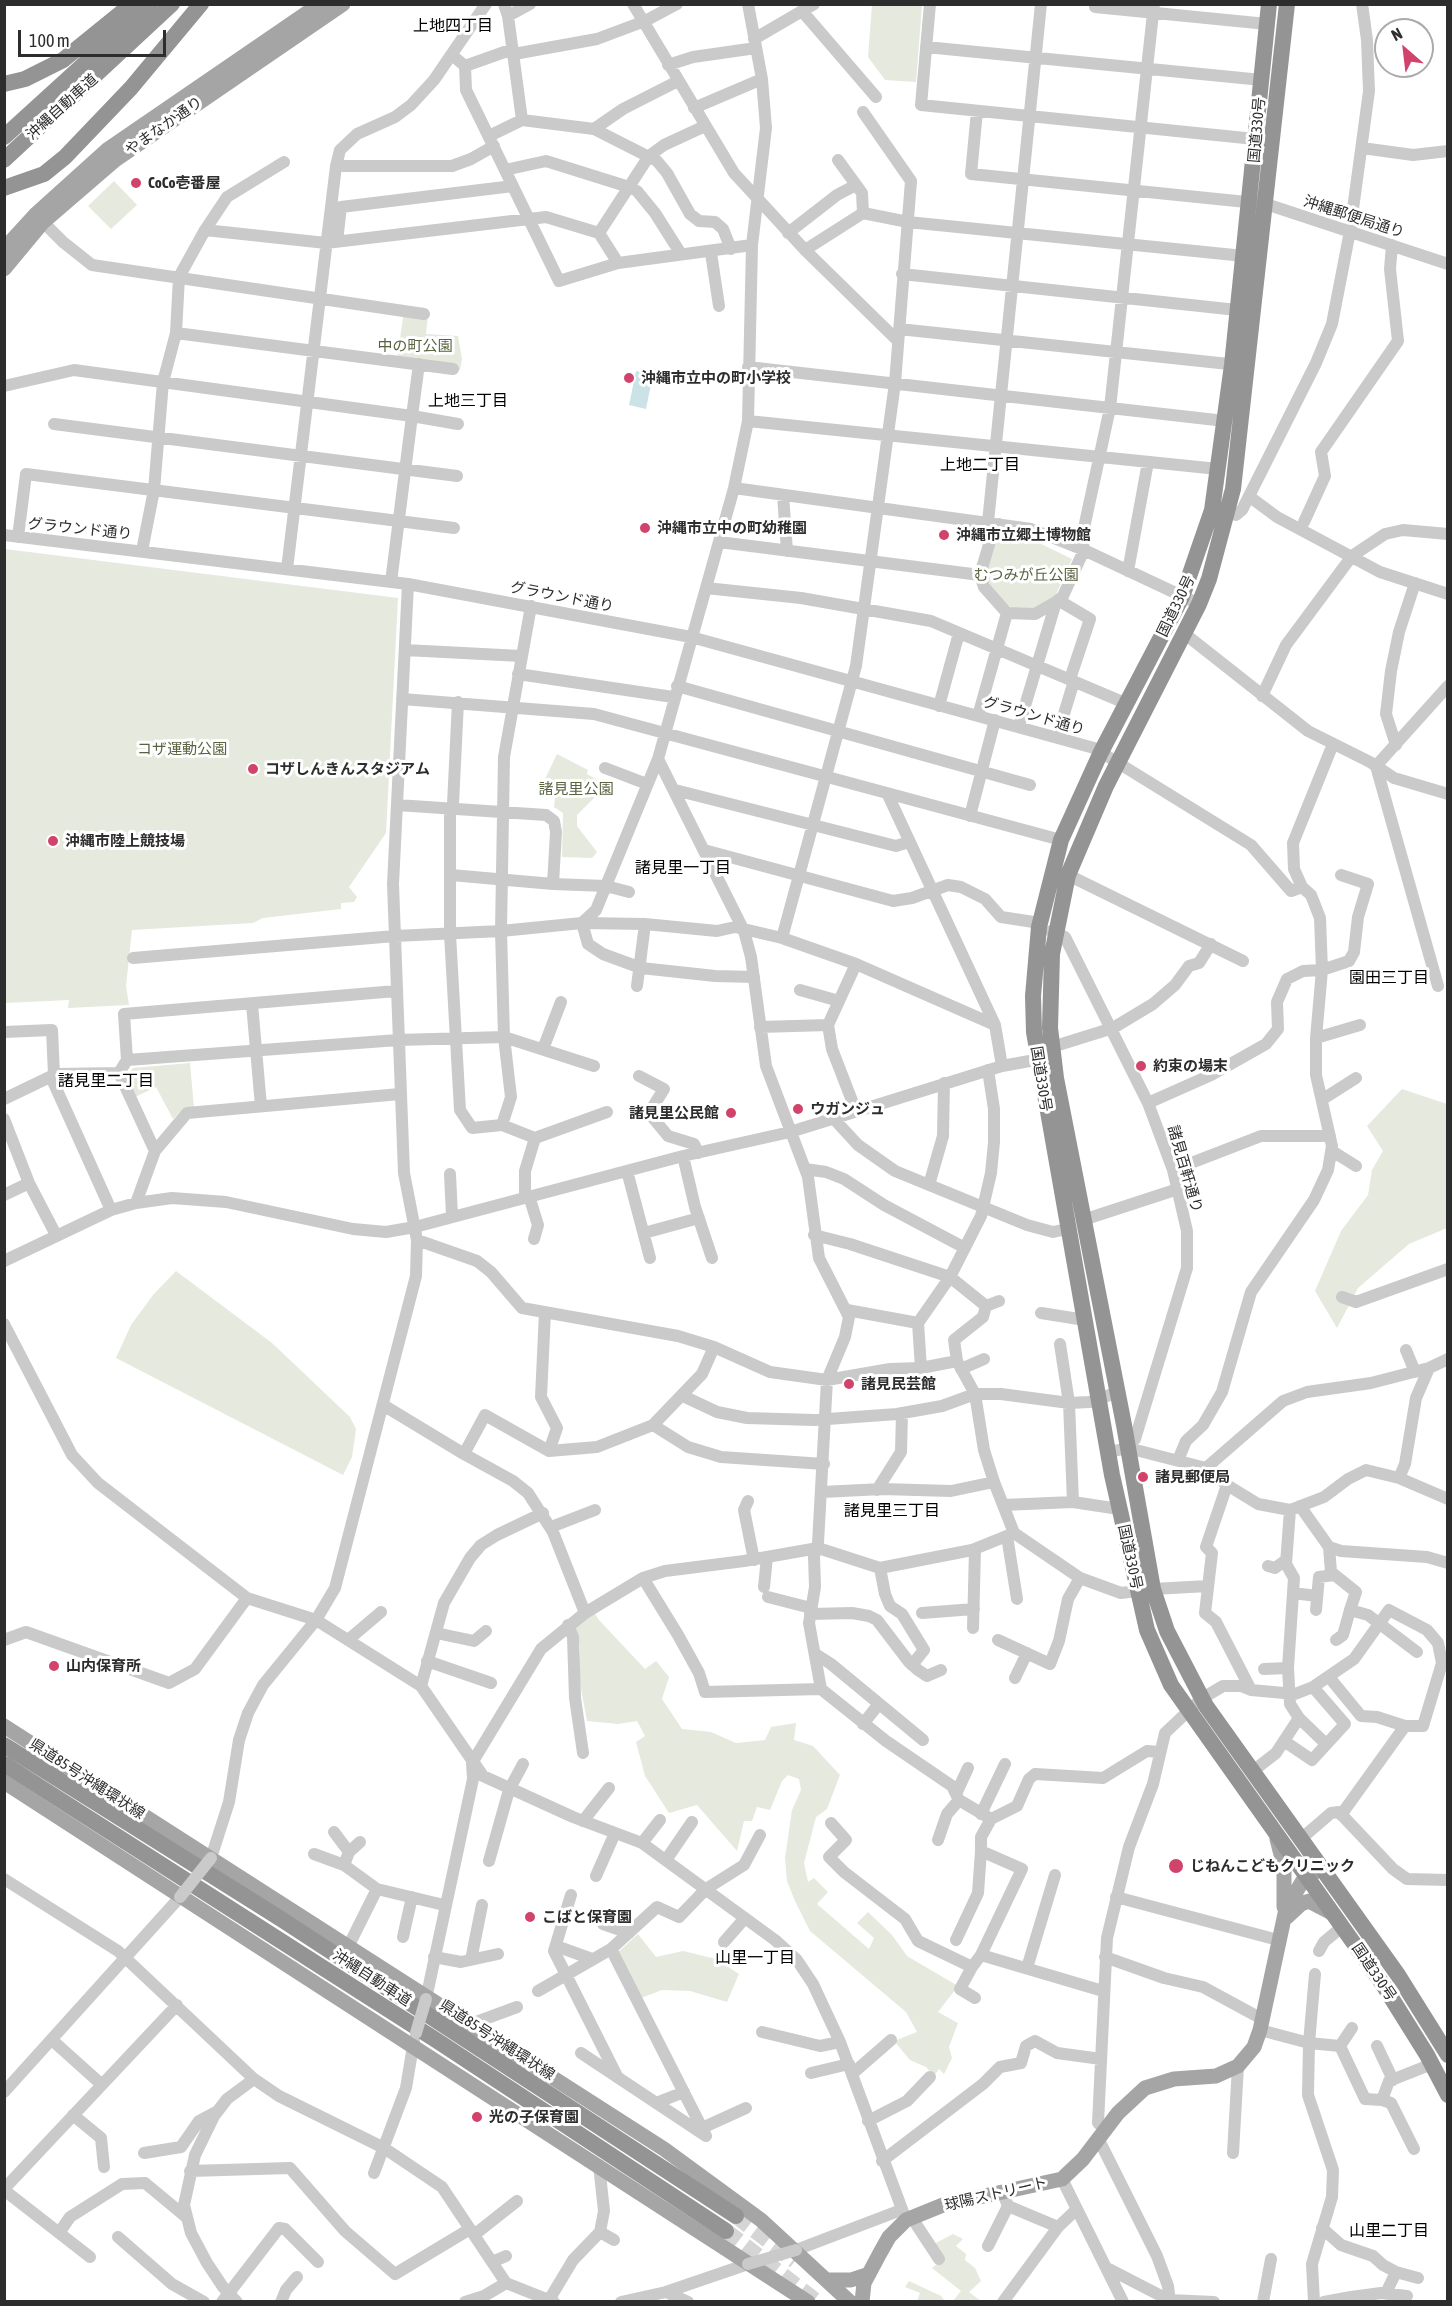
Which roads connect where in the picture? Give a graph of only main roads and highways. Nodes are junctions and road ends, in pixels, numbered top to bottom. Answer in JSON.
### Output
{"nodes":[{"id":1,"x":132,"y":4,"type":"edge"},
{"id":2,"x":150,"y":4,"type":"edge"},
{"id":3,"x":172,"y":4,"type":"edge"},
{"id":4,"x":201,"y":4,"type":"edge"},
{"id":5,"x":320,"y":4,"type":"edge"},
{"id":6,"x":343,"y":4,"type":"edge"},
{"id":7,"x":1269,"y":4,"type":"edge"},
{"id":8,"x":1287,"y":4,"type":"edge"},
{"id":9,"x":4,"y":84,"type":"edge"},
{"id":10,"x":4,"y":137,"type":"edge"},
{"id":11,"x":4,"y":160,"type":"edge"},
{"id":12,"x":4,"y":188,"type":"edge"},
{"id":13,"x":1258,"y":203,"type":"junction"},
{"id":14,"x":4,"y":249,"type":"edge"},
{"id":15,"x":4,"y":269,"type":"edge"},
{"id":16,"x":1240,"y":365,"type":"junction"},
{"id":17,"x":1219,"y":511,"type":"junction"},
{"id":18,"x":1048,"y":1054,"type":"junction"},
{"id":19,"x":1145,"y":1590,"type":"junction"},
{"id":20,"x":4,"y":1726,"type":"edge"},
{"id":21,"x":4,"y":1745,"type":"edge"},
{"id":22,"x":4,"y":1764,"type":"edge"},
{"id":23,"x":4,"y":1782,"type":"edge"},
{"id":24,"x":1275,"y":1831,"type":"junction"},
{"id":25,"x":1322,"y":1867,"type":"junction"},
{"id":26,"x":1308,"y":1877,"type":"junction"},
{"id":27,"x":1339,"y":1921,"type":"junction"},
{"id":28,"x":1281,"y":1924,"type":"junction"},
{"id":29,"x":1445,"y":2047,"type":"edge"},
{"id":30,"x":1448,"y":2095,"type":"edge"},
{"id":31,"x":736,"y":2216,"type":"tunnel mouth"},
{"id":32,"x":726,"y":2231,"type":"tunnel mouth"},
{"id":33,"x":869,"y":2274,"type":"junction"},
{"id":34,"x":826,"y":2280,"type":"junction"},
{"id":35,"x":808,"y":2301,"type":"edge"},
{"id":36,"x":850,"y":2301,"type":"edge"},
{"id":37,"x":862,"y":2301,"type":"edge"}],
"edges":[{"from":1,"to":9,"type":"highway"},
{"from":2,"to":10,"type":"highway","name":"沖縄自動車道"},
{"from":3,"to":11,"type":"highway","name":"沖縄自動車道"},
{"from":4,"to":12,"type":"highway"},
{"from":5,"to":14,"type":"main road","name":"やまなか通り"},
{"from":6,"to":15,"type":"main road","name":"やまなか通り"},
{"from":7,"to":13,"type":"highway","name":"国道330号"},
{"from":8,"to":13,"type":"highway","name":"国道330号"},
{"from":13,"to":16,"type":"highway","name":"国道330号"},
{"from":13,"to":16,"type":"highway","name":"国道330号"},
{"from":16,"to":17,"type":"highway","name":"国道330号"},
{"from":16,"to":17,"type":"highway","name":"国道330号"},
{"from":17,"to":18,"type":"highway","name":"国道330号"},
{"from":17,"to":18,"type":"highway","name":"国道330号"},
{"from":18,"to":19,"type":"highway","name":"国道330号"},
{"from":18,"to":19,"type":"highway","name":"国道330号"},
{"from":19,"to":24,"type":"highway","name":"国道330号"},
{"from":19,"to":25,"type":"highway","name":"国道330号"},
{"from":20,"to":34,"type":"main road","name":"県道85号沖縄環状線"},
{"from":21,"to":31,"type":"highway","name":"沖縄自動車道"},
{"from":22,"to":32,"type":"highway","name":"沖縄自動車道"},
{"from":23,"to":35,"type":"main road"},
{"from":24,"to":26,"type":"highway","name":"国道330号"},
{"from":24,"to":28,"type":"main road"},
{"from":25,"to":26,"type":"main road"},
{"from":25,"to":29,"type":"highway","name":"国道330号"},
{"from":26,"to":27,"type":"highway","name":"国道330号"},
{"from":26,"to":28,"type":"main road"},
{"from":27,"to":28,"type":"main road"},
{"from":27,"to":30,"type":"highway","name":"国道330号"},
{"from":28,"to":33,"type":"main road","name":"球陽ストリート"},
{"from":33,"to":34,"type":"main road"},
{"from":33,"to":37,"type":"main road","name":"球陽ストリート"},
{"from":34,"to":36,"type":"main road","name":"県道85号沖縄環状線"}]}
